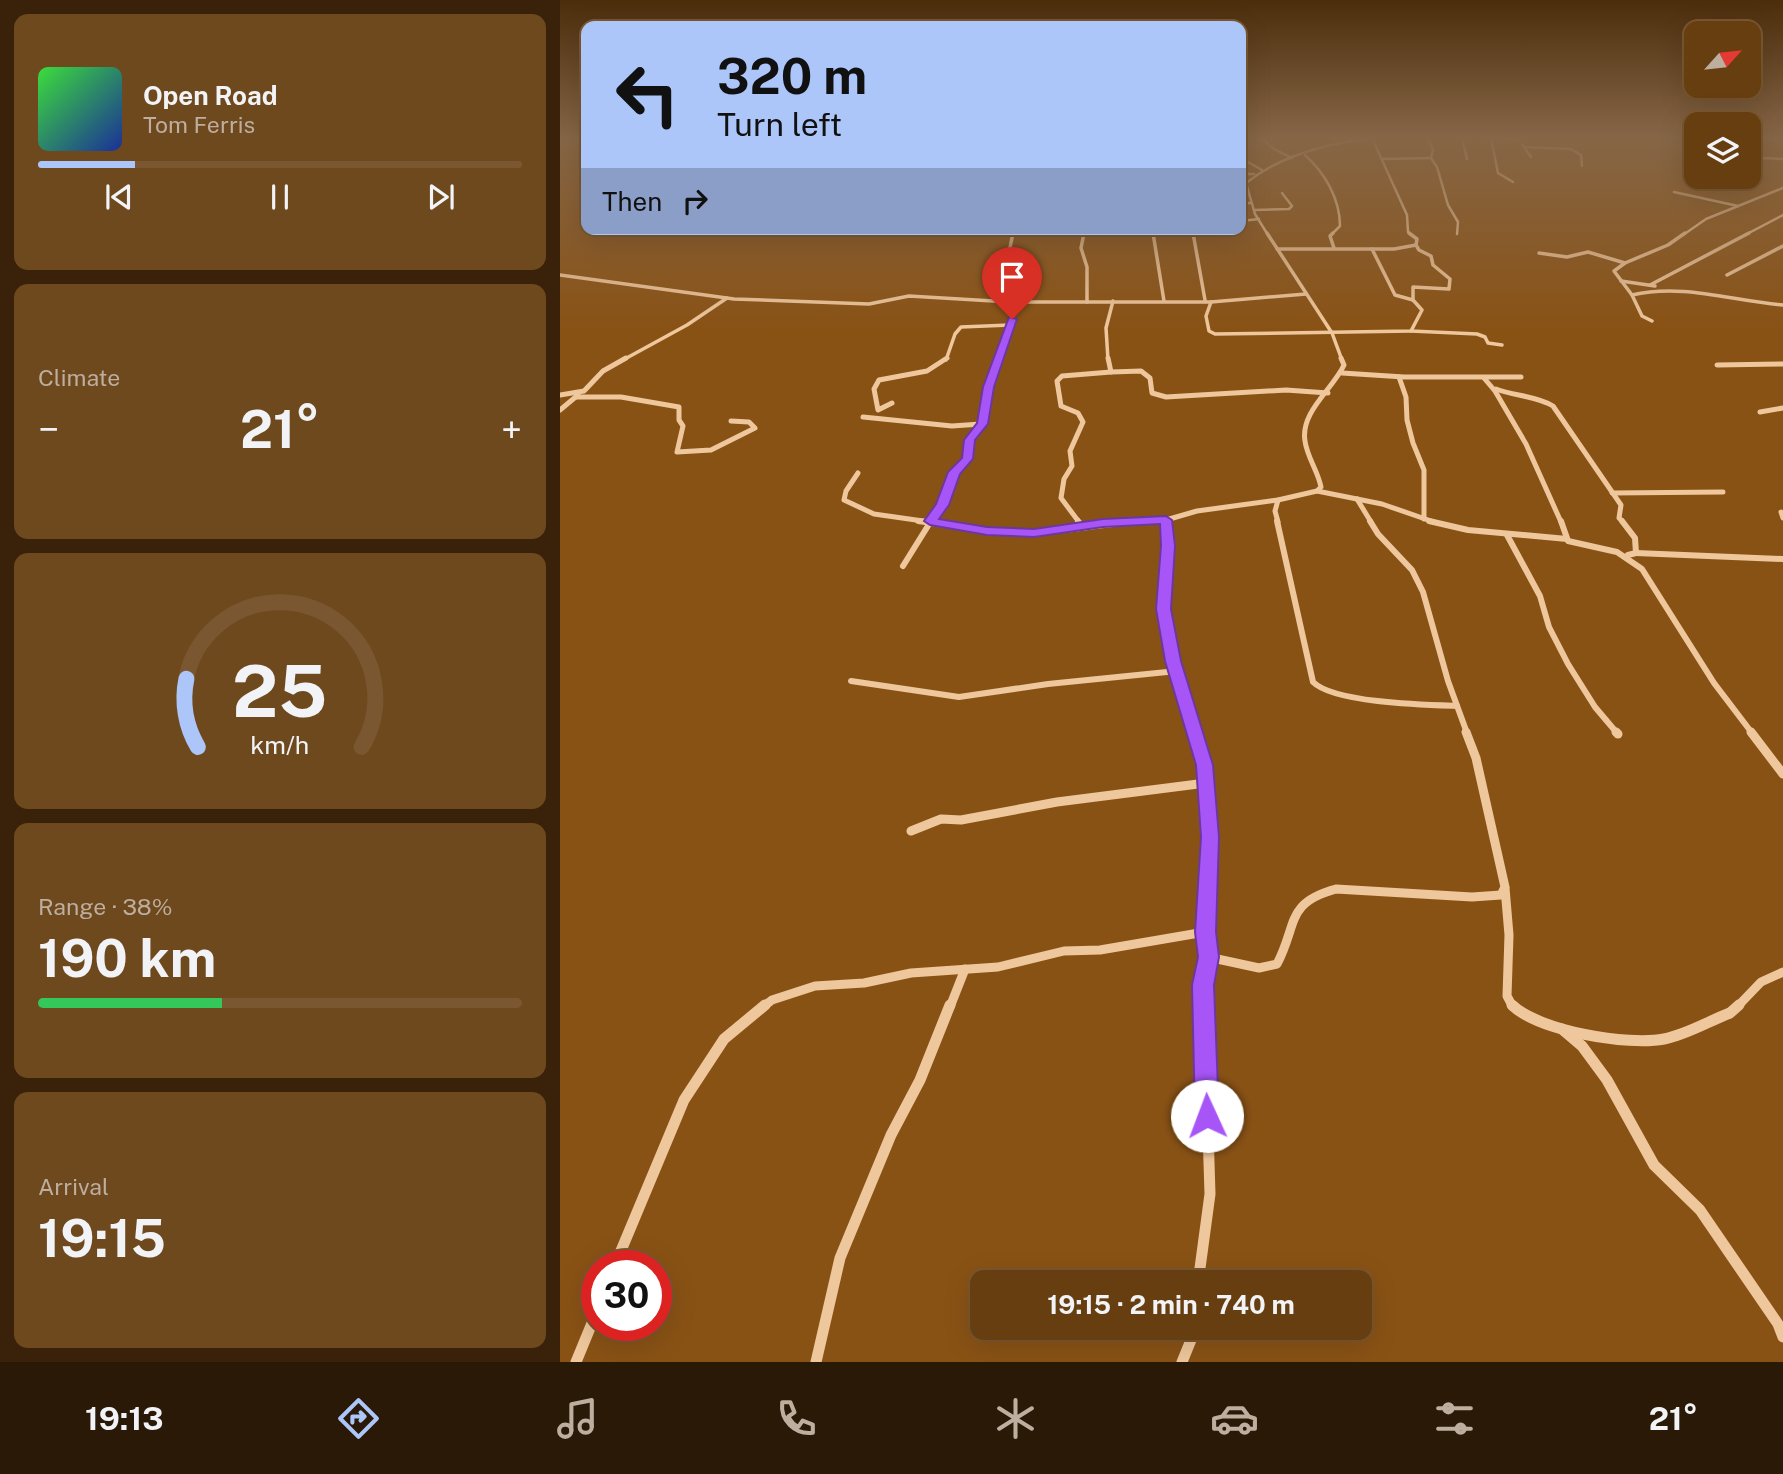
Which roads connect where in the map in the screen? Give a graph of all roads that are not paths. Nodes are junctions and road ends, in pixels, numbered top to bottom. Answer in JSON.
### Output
{"nodes":[{"id":1,"x":1246,"y":202,"type":"edge"},
{"id":2,"x":1251,"y":202,"type":"joint"},
{"id":3,"x":1289,"y":202,"type":"edge"},
{"id":4,"x":1336,"y":202,"type":"edge"},
{"id":5,"x":1401,"y":202,"type":"edge"},
{"id":6,"x":1447,"y":202,"type":"edge"},
{"id":7,"x":1720,"y":202,"type":"edge"},
{"id":8,"x":1751,"y":202,"type":"edge"},
{"id":9,"x":1741,"y":206,"type":"junction"},
{"id":10,"x":1254,"y":210,"type":"junction"},
{"id":11,"x":1783,"y":215,"type":"edge"},
{"id":12,"x":1259,"y":219,"type":"junction"},
{"id":13,"x":1246,"y":220,"type":"edge"},
{"id":14,"x":1457,"y":234,"type":"dead end"},
{"id":15,"x":1013,"y":235,"type":"edge"},
{"id":16,"x":1083,"y":235,"type":"edge"},
{"id":17,"x":1153,"y":235,"type":"edge"},
{"id":18,"x":1193,"y":235,"type":"edge"},
{"id":19,"x":1416,"y":245,"type":"junction"},
{"id":20,"x":1783,"y":246,"type":"edge"},
{"id":21,"x":1334,"y":248,"type":"junction"},
{"id":22,"x":1277,"y":249,"type":"junction"},
{"id":23,"x":1372,"y":249,"type":"junction"},
{"id":24,"x":1539,"y":253,"type":"dead end"},
{"id":25,"x":1625,"y":263,"type":"junction"},
{"id":26,"x":560,"y":275,"type":"edge"},
{"id":27,"x":1727,"y":275,"type":"dead end"},
{"id":28,"x":1621,"y":281,"type":"junction"},
{"id":29,"x":1650,"y":285,"type":"junction"},
{"id":30,"x":1668,"y":288,"type":"junction"},
{"id":31,"x":1306,"y":294,"type":"junction"},
{"id":32,"x":1632,"y":295,"type":"junction"},
{"id":33,"x":727,"y":298,"type":"junction"},
{"id":34,"x":1413,"y":300,"type":"junction"},
{"id":35,"x":999,"y":301,"type":"junction"},
{"id":36,"x":1113,"y":301,"type":"junction"},
{"id":37,"x":1164,"y":301,"type":"junction"},
{"id":38,"x":1208,"y":301,"type":"junction"},
{"id":39,"x":1018,"y":302,"type":"junction"},
{"id":40,"x":1087,"y":302,"type":"junction"},
{"id":41,"x":1783,"y":305,"type":"edge"},
{"id":42,"x":1652,"y":321,"type":"dead end"},
{"id":43,"x":1010,"y":325,"type":"junction"},
{"id":44,"x":1330,"y":331,"type":"junction"},
{"id":45,"x":1411,"y":331,"type":"junction"},
{"id":46,"x":1503,"y":345,"type":"dead end"},
{"id":47,"x":1783,"y":364,"type":"edge"},
{"id":48,"x":1717,"y":365,"type":"dead end"},
{"id":49,"x":1111,"y":372,"type":"junction"},
{"id":50,"x":1342,"y":373,"type":"junction"},
{"id":51,"x":1399,"y":377,"type":"junction"},
{"id":52,"x":1521,"y":377,"type":"dead end"},
{"id":53,"x":1485,"y":378,"type":"junction"},
{"id":54,"x":1496,"y":388,"type":"junction"},
{"id":55,"x":584,"y":391,"type":"junction"},
{"id":56,"x":1328,"y":393,"type":"junction"},
{"id":57,"x":560,"y":396,"type":"edge"},
{"id":58,"x":576,"y":397,"type":"junction"},
{"id":59,"x":892,"y":403,"type":"dead end"},
{"id":60,"x":1783,"y":408,"type":"edge"},
{"id":61,"x":560,"y":410,"type":"edge"},
{"id":62,"x":1760,"y":412,"type":"dead end"},
{"id":63,"x":863,"y":417,"type":"dead end"},
{"id":64,"x":731,"y":421,"type":"dead end"},
{"id":65,"x":982,"y":424,"type":"junction"},
{"id":66,"x":858,"y":473,"type":"dead end"},
{"id":67,"x":1317,"y":491,"type":"junction"},
{"id":68,"x":1723,"y":492,"type":"dead end"},
{"id":69,"x":1612,"y":493,"type":"junction"},
{"id":70,"x":1357,"y":499,"type":"junction"},
{"id":71,"x":1278,"y":500,"type":"junction"},
{"id":72,"x":1424,"y":519,"type":"junction"},
{"id":73,"x":1166,"y":520,"type":"junction"},
{"id":74,"x":930,"y":521,"type":"junction"},
{"id":75,"x":1082,"y":526,"type":"junction"},
{"id":76,"x":1507,"y":535,"type":"junction"},
{"id":77,"x":1567,"y":539,"type":"junction"},
{"id":78,"x":1632,"y":554,"type":"junction"},
{"id":79,"x":1783,"y":559,"type":"edge"},
{"id":80,"x":903,"y":566,"type":"dead end"},
{"id":81,"x":1177,"y":671,"type":"junction"},
{"id":82,"x":851,"y":681,"type":"dead end"},
{"id":83,"x":1457,"y":706,"type":"junction"},
{"id":84,"x":1618,"y":734,"type":"dead end"},
{"id":85,"x":1783,"y":774,"type":"edge"},
{"id":86,"x":1206,"y":783,"type":"junction"},
{"id":87,"x":911,"y":831,"type":"dead end"},
{"id":88,"x":1505,"y":887,"type":"junction"},
{"id":89,"x":1205,"y":932,"type":"junction"},
{"id":90,"x":1208,"y":957,"type":"junction"},
{"id":91,"x":965,"y":969,"type":"junction"},
{"id":92,"x":1783,"y":972,"type":"edge"},
{"id":93,"x":1561,"y":1028,"type":"junction"},
{"id":94,"x":621,"y":1250,"type":"edge"},
{"id":95,"x":1200,"y":1270,"type":"edge"},
{"id":96,"x":1783,"y":1338,"type":"edge"},
{"id":97,"x":1191,"y":1340,"type":"edge"},
{"id":98,"x":585,"y":1341,"type":"edge"},
{"id":99,"x":576,"y":1362,"type":"edge"},
{"id":100,"x":816,"y":1362,"type":"edge"},
{"id":101,"x":1182,"y":1362,"type":"edge"}],
"edges":[{"from":1,"to":2,"type":"street"},
{"from":2,"to":10,"type":"street"},
{"from":3,"to":10,"type":"street"},
{"from":4,"to":21,"type":"street"},
{"from":5,"to":19,"type":"street"},
{"from":6,"to":14,"type":"street"},
{"from":7,"to":9,"type":"street"},
{"from":8,"to":9,"type":"street"},
{"from":9,"to":25,"type":"street"},
{"from":10,"to":12,"type":"street"},
{"from":11,"to":29,"type":"street"},
{"from":12,"to":13,"type":"street"},
{"from":12,"to":22,"type":"street"},
{"from":15,"to":35,"type":"street"},
{"from":16,"to":40,"type":"street"},
{"from":17,"to":37,"type":"street"},
{"from":18,"to":38,"type":"street"},
{"from":19,"to":23,"type":"street"},
{"from":19,"to":34,"type":"street"},
{"from":20,"to":27,"type":"street"},
{"from":21,"to":22,"type":"street"},
{"from":21,"to":23,"type":"street"},
{"from":22,"to":31,"type":"street"},
{"from":23,"to":34,"type":"street"},
{"from":24,"to":25,"type":"street"},
{"from":25,"to":28,"type":"street"},
{"from":26,"to":33,"type":"street"},
{"from":28,"to":29,"type":"street"},
{"from":28,"to":32,"type":"street"},
{"from":29,"to":30,"type":"street"},
{"from":30,"to":32,"type":"street"},
{"from":30,"to":41,"type":"street"},
{"from":31,"to":38,"type":"street"},
{"from":31,"to":44,"type":"street"},
{"from":32,"to":42,"type":"street"},
{"from":33,"to":35,"type":"street"},
{"from":33,"to":55,"type":"street"},
{"from":34,"to":45,"type":"street"},
{"from":35,"to":39,"type":"street"},
{"from":36,"to":37,"type":"street"},
{"from":36,"to":40,"type":"street"},
{"from":36,"to":49,"type":"street"},
{"from":37,"to":38,"type":"street"},
{"from":38,"to":44,"type":"street"},
{"from":39,"to":40,"type":"street"},
{"from":39,"to":43,"type":"street"},
{"from":43,"to":59,"type":"street"},
{"from":43,"to":65,"type":"street"},
{"from":44,"to":45,"type":"street"},
{"from":44,"to":50,"type":"street"},
{"from":45,"to":46,"type":"street"},
{"from":47,"to":48,"type":"street"},
{"from":49,"to":56,"type":"street"},
{"from":49,"to":75,"type":"street"},
{"from":50,"to":51,"type":"street"},
{"from":50,"to":56,"type":"street"},
{"from":51,"to":53,"type":"street"},
{"from":51,"to":72,"type":"street"},
{"from":52,"to":53,"type":"street"},
{"from":53,"to":54,"type":"street"},
{"from":54,"to":69,"type":"street"},
{"from":54,"to":77,"type":"street"},
{"from":55,"to":57,"type":"street"},
{"from":55,"to":58,"type":"street"},
{"from":56,"to":67,"type":"street"},
{"from":58,"to":61,"type":"street"},
{"from":58,"to":64,"type":"street"},
{"from":60,"to":62,"type":"street"},
{"from":63,"to":65,"type":"street"},
{"from":65,"to":74,"type":"street"},
{"from":66,"to":74,"type":"street"},
{"from":67,"to":70,"type":"street"},
{"from":67,"to":71,"type":"street"},
{"from":68,"to":69,"type":"street"},
{"from":69,"to":78,"type":"street"},
{"from":70,"to":72,"type":"street"},
{"from":70,"to":83,"type":"street"},
{"from":71,"to":73,"type":"street"},
{"from":71,"to":83,"type":"street"},
{"from":72,"to":76,"type":"street"},
{"from":73,"to":75,"type":"street"},
{"from":73,"to":81,"type":"street"},
{"from":74,"to":75,"type":"street"},
{"from":74,"to":80,"type":"street"},
{"from":76,"to":77,"type":"street"},
{"from":76,"to":84,"type":"street"},
{"from":77,"to":78,"type":"street"},
{"from":78,"to":79,"type":"street"},
{"from":78,"to":85,"type":"street"},
{"from":81,"to":82,"type":"street"},
{"from":81,"to":86,"type":"street"},
{"from":83,"to":88,"type":"street"},
{"from":86,"to":87,"type":"street"},
{"from":86,"to":89,"type":"street"},
{"from":88,"to":90,"type":"street"},
{"from":88,"to":93,"type":"street"},
{"from":89,"to":90,"type":"street"},
{"from":89,"to":91,"type":"street"},
{"from":90,"to":95,"type":"street"},
{"from":91,"to":94,"type":"street"},
{"from":91,"to":100,"type":"street"},
{"from":92,"to":93,"type":"street"},
{"from":93,"to":96,"type":"street"},
{"from":97,"to":101,"type":"street"},
{"from":98,"to":99,"type":"street"}]}
